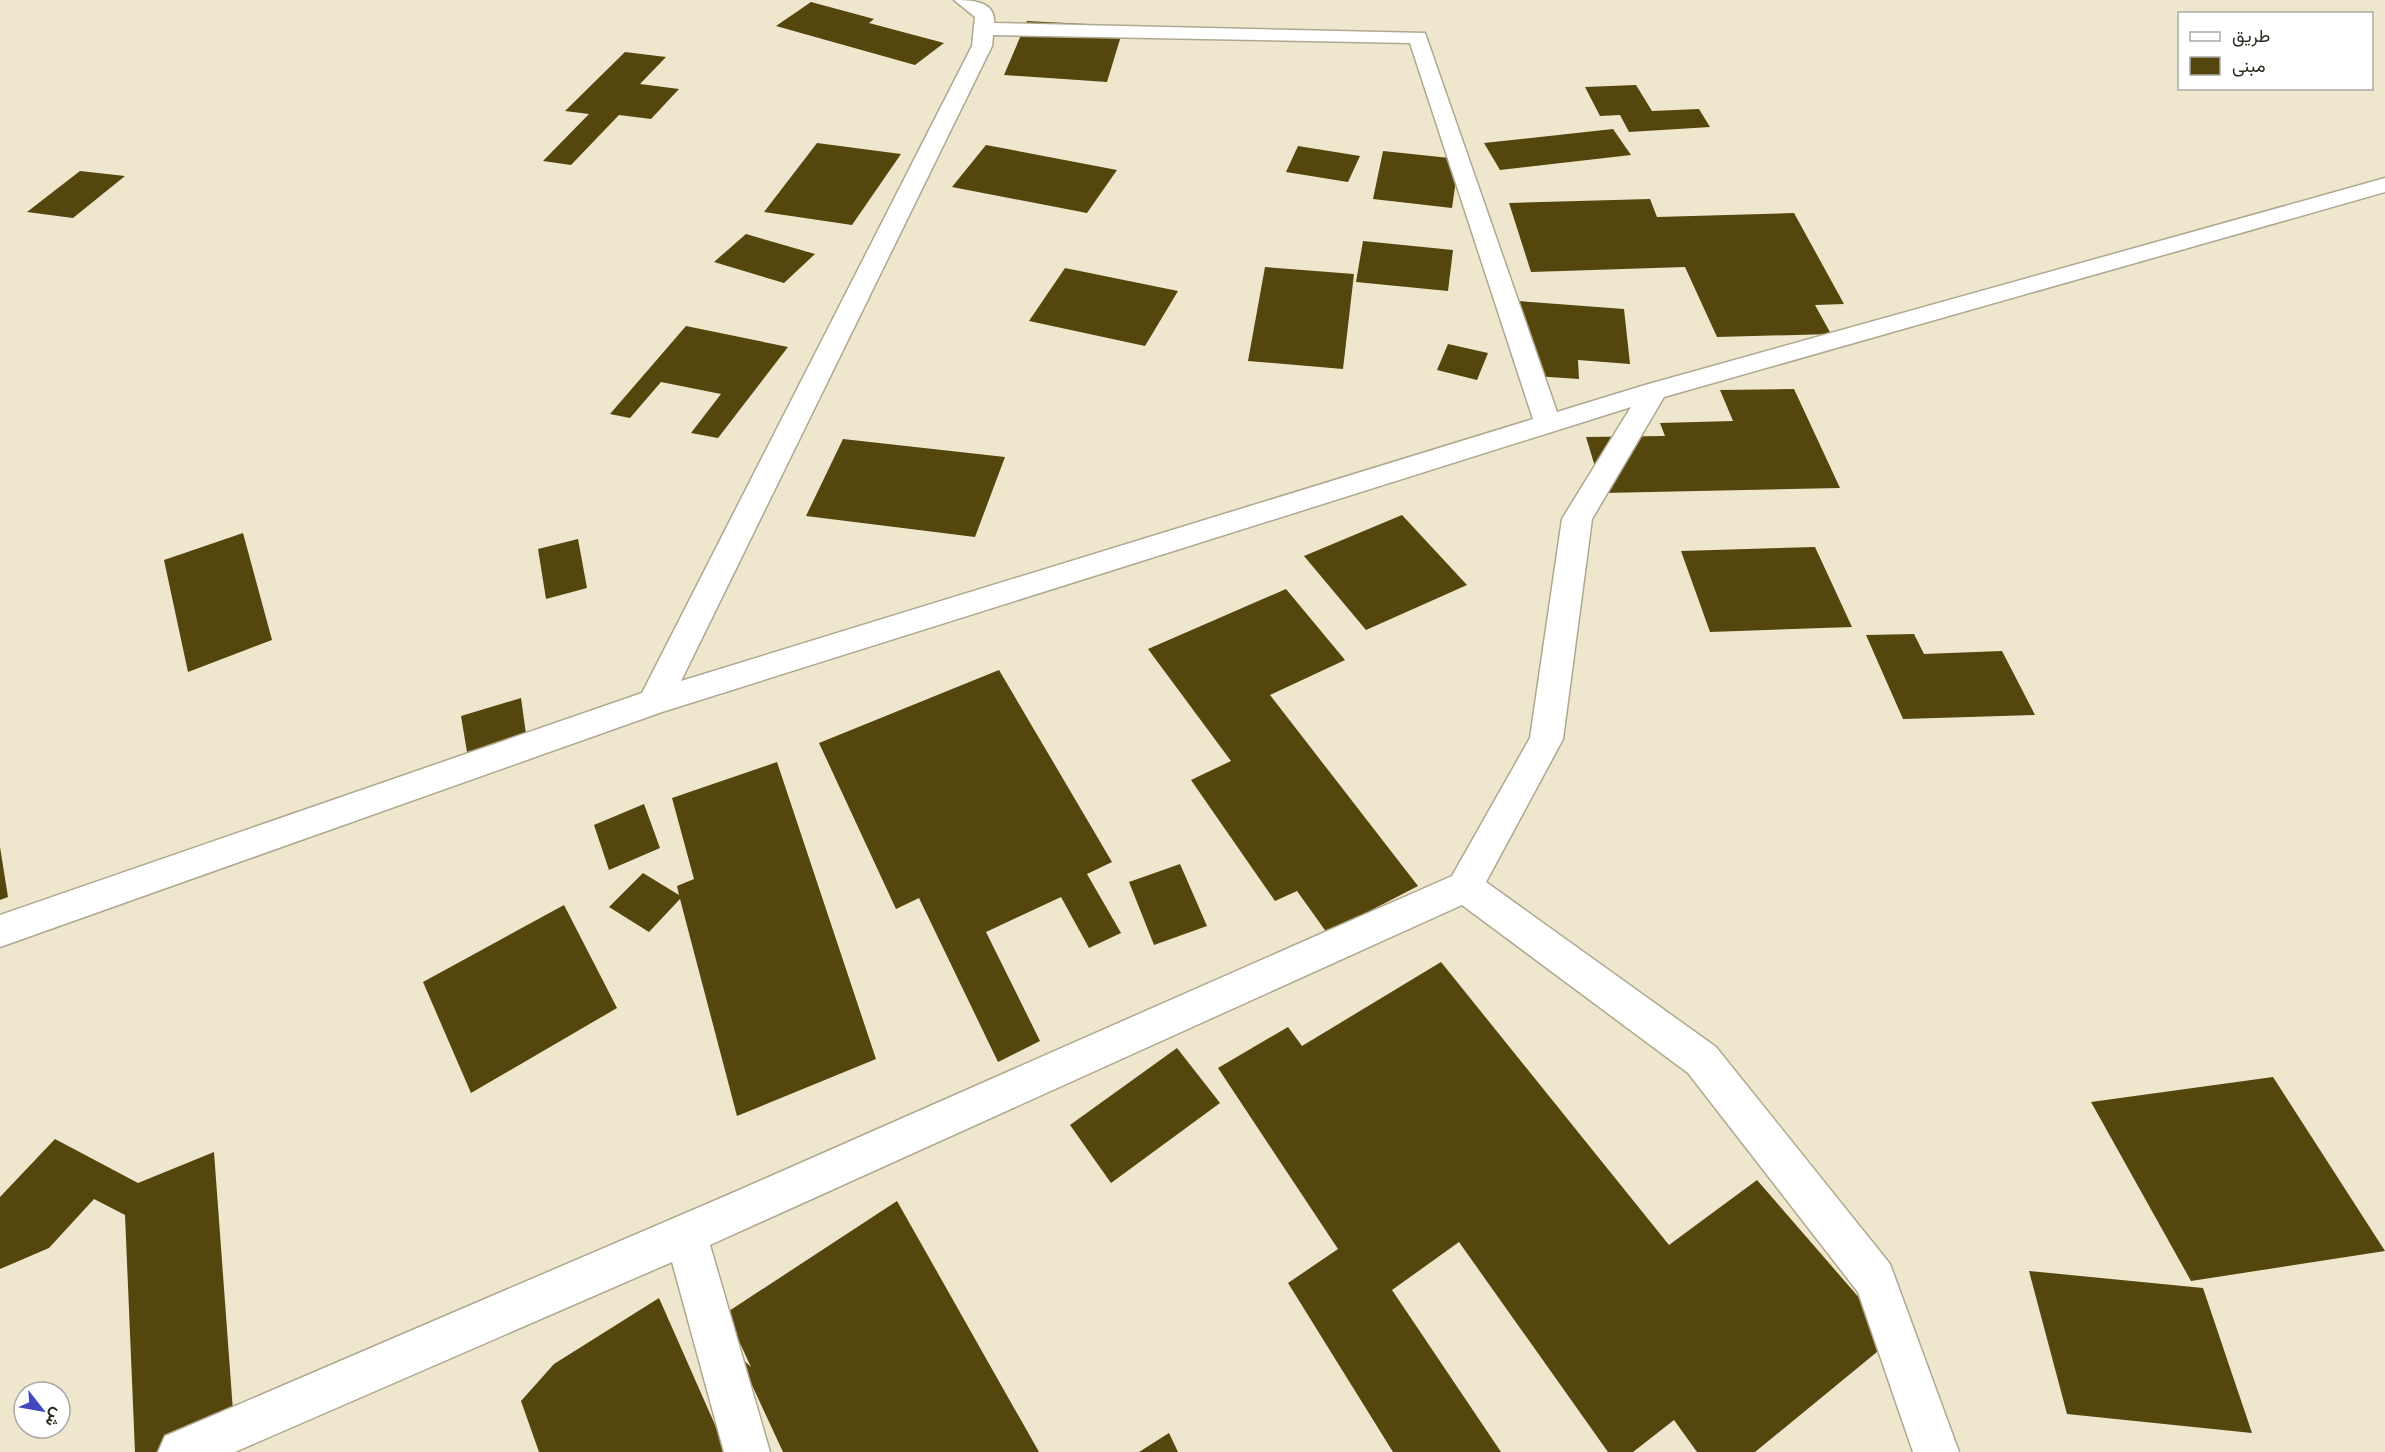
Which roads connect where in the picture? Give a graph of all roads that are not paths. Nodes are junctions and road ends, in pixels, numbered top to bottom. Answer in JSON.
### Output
{"nodes":[{"id":1,"x":964,"y":0,"type":"edge"},
{"id":2,"x":983,"y":29,"type":"junction"},
{"id":3,"x":2385,"y":185,"type":"edge"},
{"id":4,"x":1654,"y":392,"type":"junction"},
{"id":5,"x":1548,"y":424,"type":"junction"},
{"id":6,"x":654,"y":702,"type":"junction"},
{"id":7,"x":1465,"y":887,"type":"junction"},
{"id":8,"x":0,"y":931,"type":"edge"},
{"id":9,"x":686,"y":1235,"type":"junction"},
{"id":10,"x":181,"y":1452,"type":"edge"},
{"id":11,"x":747,"y":1452,"type":"edge"},
{"id":12,"x":1936,"y":1452,"type":"edge"}],
"edges":[{"from":1,"to":2,"type":"street"},
{"from":2,"to":5,"type":"street"},
{"from":2,"to":6,"type":"street"},
{"from":3,"to":4,"type":"street"},
{"from":4,"to":5,"type":"street"},
{"from":4,"to":7,"type":"street"},
{"from":5,"to":6,"type":"street"},
{"from":6,"to":8,"type":"street"},
{"from":7,"to":9,"type":"street"},
{"from":7,"to":12,"type":"street"},
{"from":9,"to":10,"type":"street"},
{"from":9,"to":11,"type":"street"}]}
